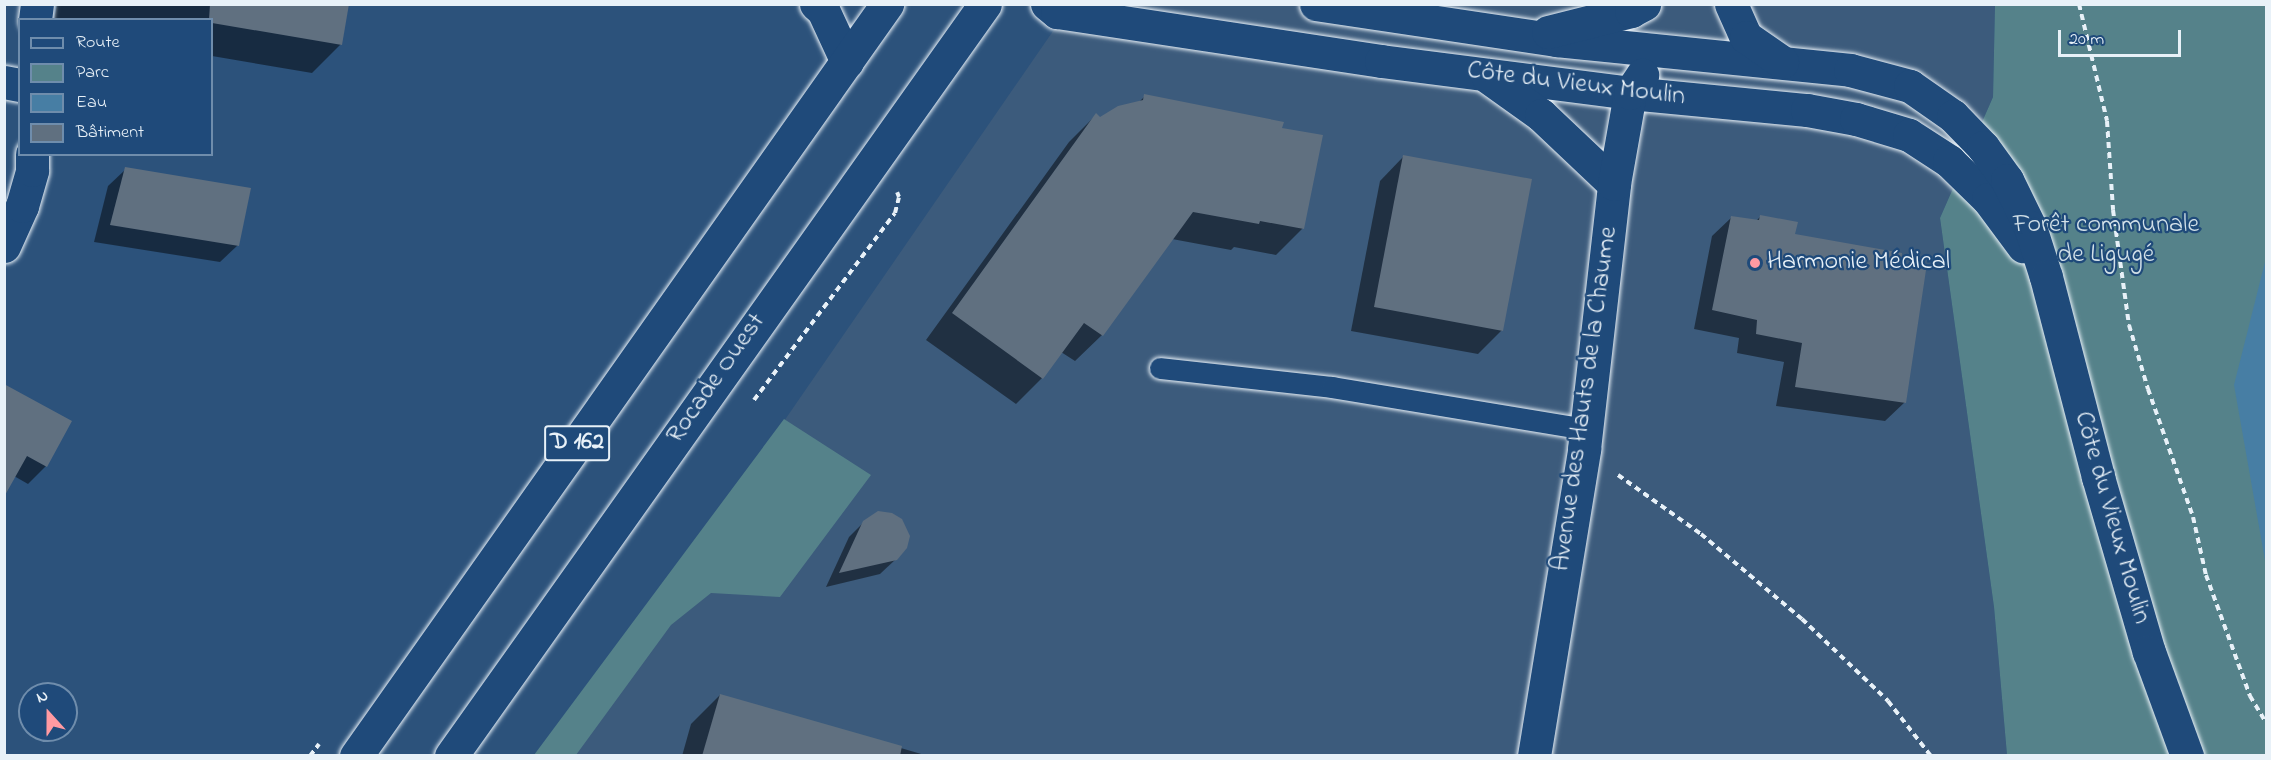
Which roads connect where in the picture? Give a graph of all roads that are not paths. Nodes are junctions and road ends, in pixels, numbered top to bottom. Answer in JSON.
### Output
{"nodes":[{"id":1,"x":816,"y":4,"type":"edge"},
{"id":2,"x":887,"y":4,"type":"edge"},
{"id":3,"x":985,"y":4,"type":"edge"},
{"id":4,"x":1047,"y":4,"type":"edge"},
{"id":5,"x":1316,"y":4,"type":"edge"},
{"id":6,"x":1644,"y":4,"type":"edge"},
{"id":7,"x":1731,"y":4,"type":"edge"},
{"id":8,"x":1526,"y":36,"type":"junction"},
{"id":9,"x":1659,"y":51,"type":"junction"},
{"id":10,"x":847,"y":62,"type":"junction"},
{"id":11,"x":1783,"y":63,"type":"junction"},
{"id":12,"x":1483,"y":74,"type":"junction"},
{"id":13,"x":1630,"y":93,"type":"junction"},
{"id":14,"x":32,"y":156,"type":"edge"},
{"id":15,"x":1614,"y":184,"type":"junction"},
{"id":16,"x":4,"y":246,"type":"edge"},
{"id":17,"x":2046,"y":276,"type":"junction"},
{"id":18,"x":1160,"y":368,"type":"dead end"},
{"id":19,"x":1585,"y":439,"type":"junction"},
{"id":20,"x":356,"y":756,"type":"edge"},
{"id":21,"x":451,"y":756,"type":"edge"},
{"id":22,"x":1534,"y":756,"type":"edge"},
{"id":23,"x":2187,"y":756,"type":"edge"}],
"edges":[{"from":1,"to":10,"type":"street"},
{"from":2,"to":10,"type":"street","number":"D 162"},
{"from":3,"to":21,"type":"street","name":"Rocade Ouest"},
{"from":4,"to":12,"type":"street","name":"Côte du Vieux Moulin"},
{"from":5,"to":8,"type":"street","name":"Côte du Vieux Moulin"},
{"from":6,"to":8,"type":"street"},
{"from":7,"to":11,"type":"street"},
{"from":8,"to":9,"type":"street","name":"Côte du Vieux Moulin"},
{"from":9,"to":11,"type":"street","name":"Côte du Vieux Moulin"},
{"from":9,"to":13,"type":"street","name":"Avenue des Hauts de la Chaume"},
{"from":10,"to":20,"type":"street","number":"D 162"},
{"from":11,"to":17,"type":"street","name":"Côte du Vieux Moulin"},
{"from":12,"to":13,"type":"street","name":"Côte du Vieux Moulin"},
{"from":12,"to":15,"type":"street"},
{"from":13,"to":15,"type":"street","name":"Avenue des Hauts de la Chaume"},
{"from":13,"to":17,"type":"street","name":"Côte du Vieux Moulin"},
{"from":14,"to":16,"type":"street"},
{"from":15,"to":19,"type":"street","name":"Avenue des Hauts de la Chaume"},
{"from":17,"to":23,"type":"street","name":"Côte du Vieux Moulin"},
{"from":18,"to":19,"type":"lane"},
{"from":19,"to":22,"type":"street","name":"Avenue des Hauts de la Chaume"}]}
